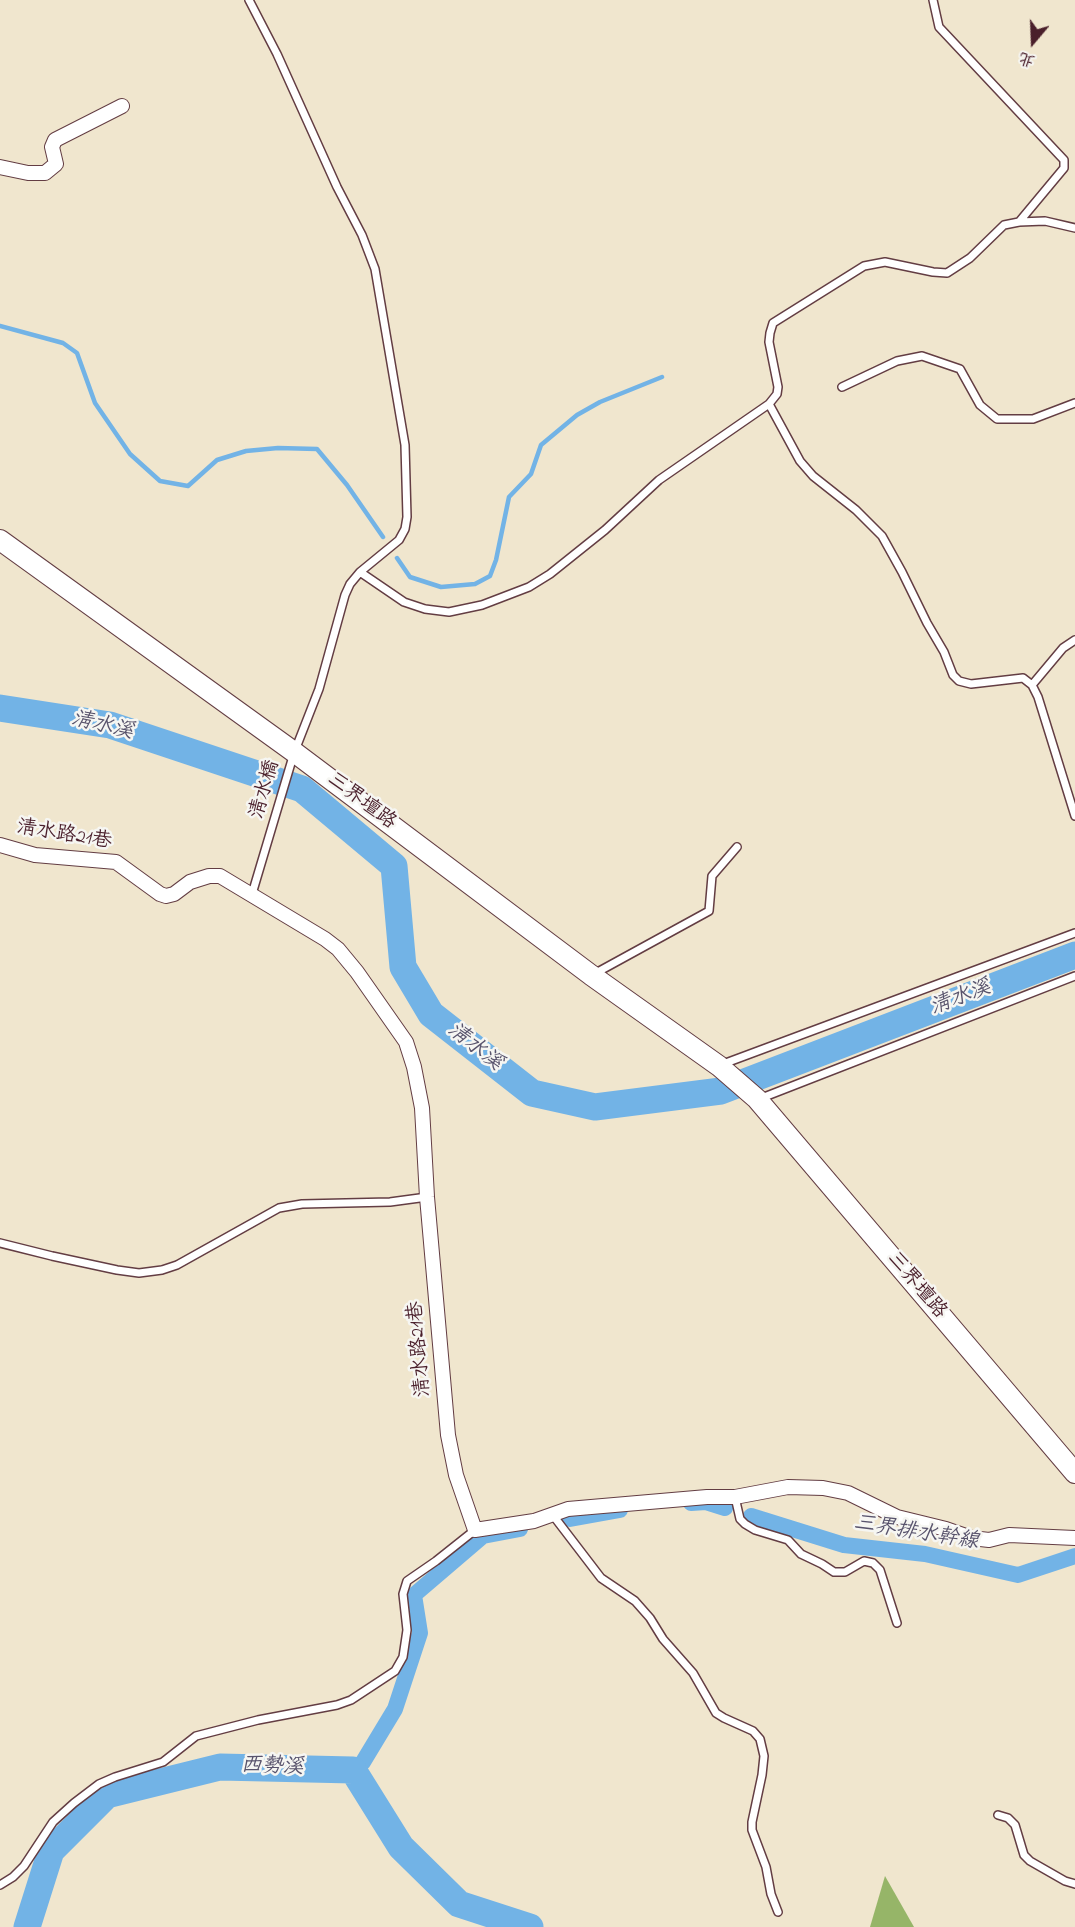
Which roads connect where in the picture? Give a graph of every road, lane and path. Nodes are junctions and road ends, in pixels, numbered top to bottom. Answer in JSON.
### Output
{"nodes":[{"id":1,"x":249,"y":0,"type":"edge"},
{"id":2,"x":933,"y":0,"type":"edge"},
{"id":3,"x":122,"y":106,"type":"dead end"},
{"id":4,"x":0,"y":167,"type":"edge"},
{"id":5,"x":1020,"y":222,"type":"junction"},
{"id":6,"x":1075,"y":228,"type":"edge"},
{"id":7,"x":842,"y":387,"type":"dead end"},
{"id":8,"x":1075,"y":403,"type":"edge"},
{"id":9,"x":769,"y":404,"type":"junction"},
{"id":10,"x":0,"y":540,"type":"edge"},
{"id":11,"x":360,"y":572,"type":"junction"},
{"id":12,"x":1075,"y":640,"type":"edge"},
{"id":13,"x":1032,"y":685,"type":"junction"},
{"id":14,"x":294,"y":753,"type":"junction"},
{"id":15,"x":1073,"y":801,"type":"edge"},
{"id":16,"x":1075,"y":816,"type":"edge"},
{"id":17,"x":0,"y":845,"type":"edge"},
{"id":18,"x":737,"y":847,"type":"dead end"},
{"id":19,"x":252,"y":894,"type":"junction"},
{"id":20,"x":1075,"y":933,"type":"edge"},
{"id":21,"x":591,"y":975,"type":"junction"},
{"id":22,"x":1075,"y":976,"type":"edge"},
{"id":23,"x":720,"y":1066,"type":"junction"},
{"id":24,"x":758,"y":1099,"type":"junction"},
{"id":25,"x":427,"y":1197,"type":"junction"},
{"id":26,"x":0,"y":1243,"type":"edge"},
{"id":27,"x":1075,"y":1473,"type":"edge"},
{"id":28,"x":735,"y":1497,"type":"junction"},
{"id":29,"x":552,"y":1514,"type":"junction"},
{"id":30,"x":475,"y":1530,"type":"junction"},
{"id":31,"x":1075,"y":1538,"type":"edge"},
{"id":32,"x":897,"y":1623,"type":"dead end"},
{"id":33,"x":998,"y":1815,"type":"dead end"},
{"id":34,"x":1075,"y":1884,"type":"edge"},
{"id":35,"x":0,"y":1885,"type":"edge"},
{"id":36,"x":778,"y":1912,"type":"dead end"}],
"edges":[{"from":1,"to":11,"type":"lane","name":"清水橋"},
{"from":2,"to":5,"type":"lane"},
{"from":3,"to":4,"type":"street"},
{"from":5,"to":6,"type":"lane"},
{"from":5,"to":9,"type":"lane"},
{"from":7,"to":8,"type":"lane"},
{"from":9,"to":11,"type":"lane"},
{"from":9,"to":13,"type":"lane"},
{"from":10,"to":14,"type":"street","name":"三界壇路"},
{"from":11,"to":14,"type":"lane","name":"清水橋"},
{"from":12,"to":13,"type":"lane"},
{"from":13,"to":15,"type":"lane"},
{"from":14,"to":19,"type":"lane","name":"清水橋"},
{"from":14,"to":21,"type":"street","name":"三界壇路"},
{"from":15,"to":16,"type":"lane"},
{"from":17,"to":19,"type":"street","name":"清水路21巷"},
{"from":18,"to":21,"type":"lane"},
{"from":19,"to":25,"type":"street","name":"清水路21巷"},
{"from":20,"to":23,"type":"lane"},
{"from":21,"to":23,"type":"street","name":"三界壇路"},
{"from":22,"to":24,"type":"lane"},
{"from":23,"to":24,"type":"street","name":"三界壇路"},
{"from":24,"to":27,"type":"street","name":"三界壇路"},
{"from":25,"to":26,"type":"lane"},
{"from":25,"to":30,"type":"street","name":"清水路21巷"},
{"from":28,"to":29,"type":"street"},
{"from":28,"to":31,"type":"street"},
{"from":28,"to":32,"type":"lane"},
{"from":29,"to":30,"type":"street"},
{"from":29,"to":36,"type":"lane"},
{"from":30,"to":35,"type":"lane"},
{"from":33,"to":34,"type":"lane"}]}
